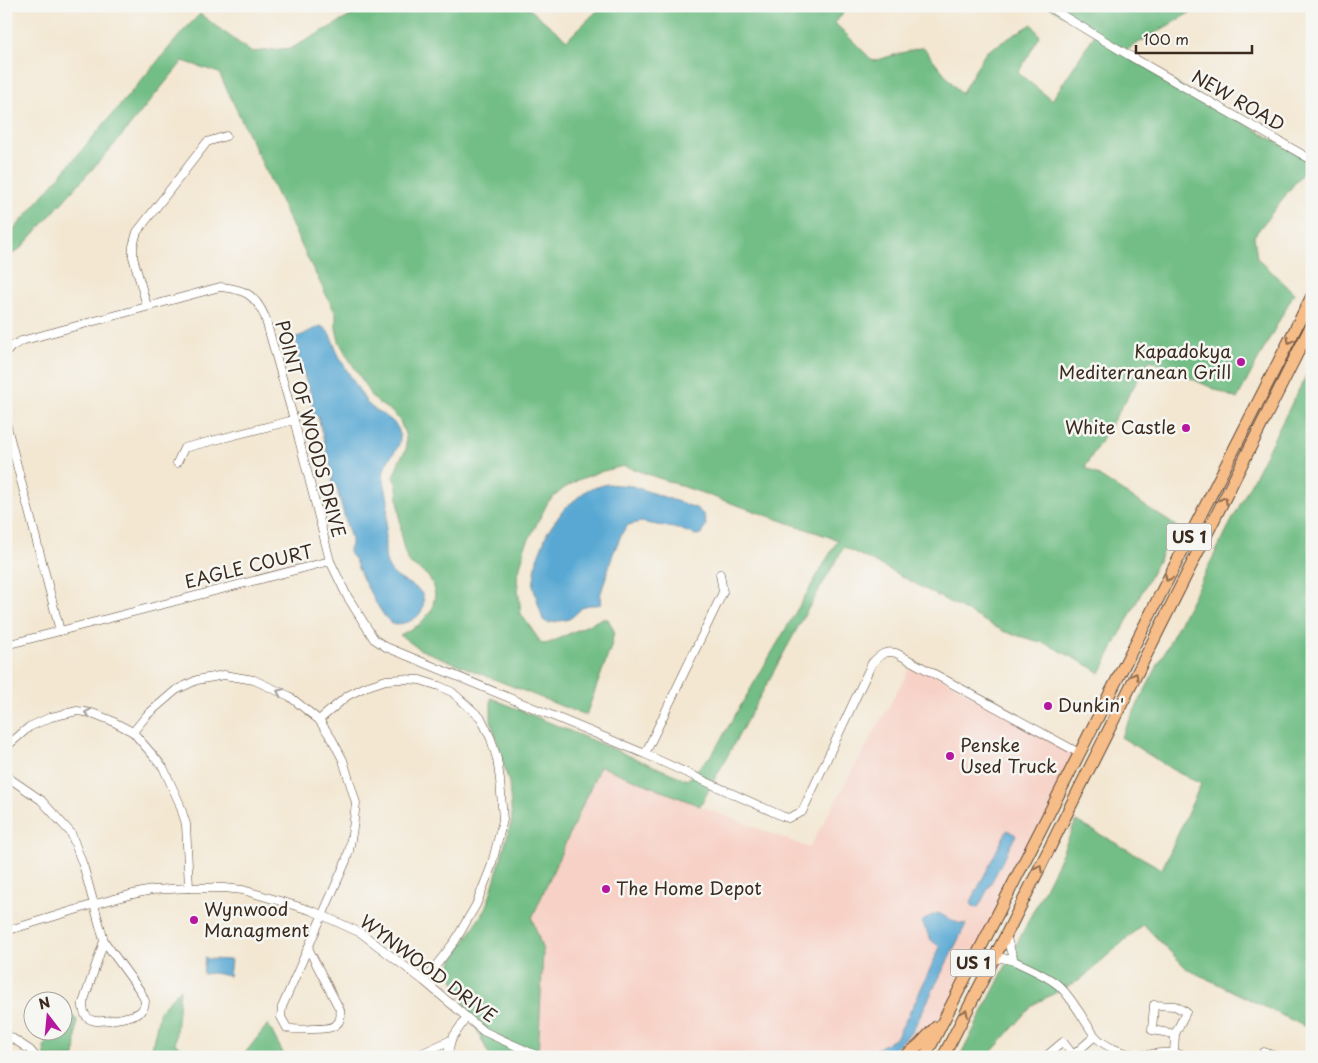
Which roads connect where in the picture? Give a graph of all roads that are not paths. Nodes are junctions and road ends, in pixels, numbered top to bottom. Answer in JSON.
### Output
{"nodes":[{"id":1,"x":1046,"y":6,"type":"edge"},
{"id":2,"x":226,"y":136,"type":"dead end"},
{"id":3,"x":1312,"y":160,"type":"edge"},
{"id":4,"x":1312,"y":296,"type":"edge"},
{"id":5,"x":148,"y":306,"type":"junction"},
{"id":6,"x":1312,"y":324,"type":"edge"},
{"id":7,"x":6,"y":353,"type":"edge"},
{"id":8,"x":294,"y":420,"type":"junction"},
{"id":9,"x":6,"y":423,"type":"edge"},
{"id":10,"x":177,"y":463,"type":"dead end"},
{"id":11,"x":330,"y":562,"type":"junction"},
{"id":12,"x":720,"y":574,"type":"dead end"},
{"id":13,"x":60,"y":631,"type":"junction"},
{"id":14,"x":6,"y":645,"type":"edge"},
{"id":15,"x":319,"y":720,"type":"junction"},
{"id":16,"x":132,"y":732,"type":"junction"},
{"id":17,"x":6,"y":747,"type":"edge"},
{"id":18,"x":1079,"y":752,"type":"junction"},
{"id":19,"x":645,"y":754,"type":"junction"},
{"id":20,"x":6,"y":776,"type":"edge"},
{"id":21,"x":189,"y":888,"type":"junction"},
{"id":22,"x":95,"y":904,"type":"junction"},
{"id":23,"x":323,"y":916,"type":"junction"},
{"id":24,"x":6,"y":931,"type":"edge"},
{"id":25,"x":1006,"y":935,"type":"junction"},
{"id":26,"x":104,"y":941,"type":"junction"},
{"id":27,"x":308,"y":948,"type":"junction"},
{"id":28,"x":993,"y":960,"type":"junction"},
{"id":29,"x":1014,"y":961,"type":"junction"},
{"id":30,"x":424,"y":981,"type":"junction"},
{"id":31,"x":466,"y":1018,"type":"junction"},
{"id":32,"x":944,"y":1019,"type":"junction"},
{"id":33,"x":6,"y":1034,"type":"edge"},
{"id":34,"x":1174,"y":1034,"type":"junction"},
{"id":35,"x":1095,"y":1036,"type":"junction"},
{"id":36,"x":450,"y":1040,"type":"junction"},
{"id":37,"x":1174,"y":1053,"type":"junction"},
{"id":38,"x":1157,"y":1055,"type":"edge"},
{"id":39,"x":1072,"y":1056,"type":"edge"},
{"id":40,"x":35,"y":1057,"type":"edge"},
{"id":41,"x":414,"y":1057,"type":"edge"},
{"id":42,"x":447,"y":1057,"type":"edge"},
{"id":43,"x":540,"y":1057,"type":"edge"},
{"id":44,"x":904,"y":1057,"type":"edge"},
{"id":45,"x":925,"y":1057,"type":"edge"},
{"id":46,"x":943,"y":1057,"type":"edge"},
{"id":47,"x":1045,"y":1057,"type":"edge"},
{"id":48,"x":1190,"y":1057,"type":"edge"},
{"id":49,"x":1260,"y":1057,"type":"edge"},
{"id":50,"x":1278,"y":1057,"type":"edge"}],
"edges":[{"from":1,"to":3,"type":"street","name":"NEW ROAD"},
{"from":2,"to":5,"type":"street"},
{"from":4,"to":18,"type":"highway","number":"US 1","one_way":true},
{"from":5,"to":7,"type":"street","name":"POINT OF WOODS DRIVE"},
{"from":5,"to":8,"type":"street","name":"POINT OF WOODS DRIVE"},
{"from":25,"to":6,"type":"highway","number":"US 1","one_way":true},
{"from":8,"to":10,"type":"street"},
{"from":8,"to":11,"type":"street","name":"POINT OF WOODS DRIVE"},
{"from":9,"to":13,"type":"street"},
{"from":11,"to":13,"type":"street","name":"EAGLE COURT"},
{"from":11,"to":19,"type":"street","name":"EAGLE COURT"},
{"from":12,"to":19,"type":"street"},
{"from":13,"to":14,"type":"street","name":"EAGLE COURT"},
{"from":15,"to":16,"type":"street","one_way":true},
{"from":15,"to":23,"type":"street"},
{"from":15,"to":30,"type":"street"},
{"from":16,"to":17,"type":"street","one_way":true},
{"from":16,"to":21,"type":"street"},
{"from":18,"to":19,"type":"street","name":"EAGLE COURT"},
{"from":18,"to":32,"type":"highway","number":"US 1"},
{"from":20,"to":22,"type":"street"},
{"from":21,"to":22,"type":"street","name":"WYNWOOD DRIVE"},
{"from":21,"to":23,"type":"street","name":"WYNWOOD DRIVE"},
{"from":22,"to":24,"type":"street","name":"WYNWOOD DRIVE"},
{"from":22,"to":26,"type":"street"},
{"from":23,"to":27,"type":"street"},
{"from":23,"to":30,"type":"street","name":"WYNWOOD DRIVE"},
{"from":25,"to":28,"type":"highway","number":"US 1"},
{"from":25,"to":29,"type":"street"},
{"from":26,"to":26,"type":"street"},
{"from":27,"to":27,"type":"street"},
{"from":28,"to":29,"type":"street"},
{"from":46,"to":28,"type":"highway","number":"US 1","one_way":true},
{"from":29,"to":35,"type":"street"},
{"from":30,"to":31,"type":"street","name":"WYNWOOD DRIVE"},
{"from":31,"to":36,"type":"street"},
{"from":31,"to":43,"type":"street","name":"WYNWOOD DRIVE"},
{"from":32,"to":44,"type":"highway"},
{"from":32,"to":45,"type":"highway","number":"US 1"},
{"from":33,"to":40,"type":"street"},
{"from":34,"to":34,"type":"street"},
{"from":34,"to":37,"type":"street"},
{"from":35,"to":38,"type":"street"},
{"from":35,"to":39,"type":"street"},
{"from":36,"to":41,"type":"street"},
{"from":36,"to":42,"type":"street"},
{"from":37,"to":38,"type":"street"},
{"from":37,"to":48,"type":"street"},
{"from":39,"to":47,"type":"street"},
{"from":49,"to":50,"type":"street"}]}
